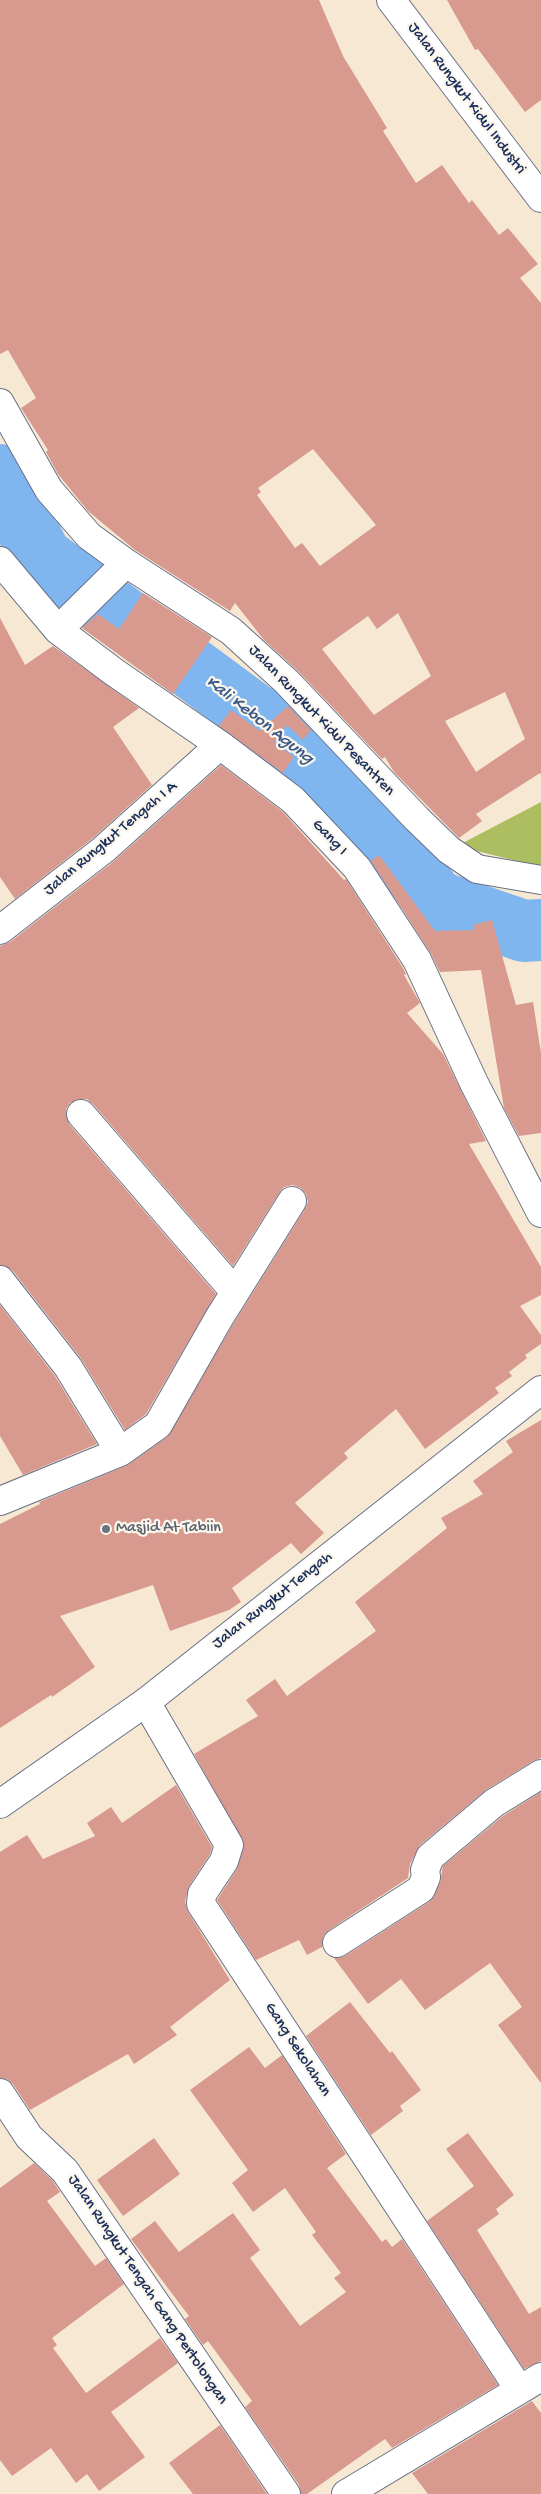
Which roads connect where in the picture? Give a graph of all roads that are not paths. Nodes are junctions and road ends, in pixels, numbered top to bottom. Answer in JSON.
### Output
{"nodes":[{"id":1,"x":390,"y":0,"type":"edge"},
{"id":2,"x":541,"y":198,"type":"edge"},
{"id":3,"x":0,"y":403,"type":"edge"},
{"id":4,"x":0,"y":562,"type":"edge"},
{"id":5,"x":126,"y":563,"type":"junction"},
{"id":6,"x":66,"y":623,"type":"junction"},
{"id":7,"x":220,"y":745,"type":"junction"},
{"id":8,"x":541,"y":880,"type":"edge"},
{"id":9,"x":0,"y":930,"type":"edge"},
{"id":10,"x":81,"y":1114,"type":"dead end"},
{"id":11,"x":292,"y":1201,"type":"dead end"},
{"id":12,"x":541,"y":1213,"type":"edge"},
{"id":13,"x":0,"y":1280,"type":"edge"},
{"id":14,"x":235,"y":1292,"type":"junction"},
{"id":15,"x":541,"y":1390,"type":"edge"},
{"id":16,"x":120,"y":1452,"type":"junction"},
{"id":17,"x":0,"y":1501,"type":"edge"},
{"id":18,"x":146,"y":1702,"type":"junction"},
{"id":19,"x":541,"y":1774,"type":"edge"},
{"id":20,"x":0,"y":1804,"type":"edge"},
{"id":21,"x":337,"y":1943,"type":"dead end"},
{"id":22,"x":0,"y":2093,"type":"edge"},
{"id":23,"x":530,"y":2383,"type":"edge"},
{"id":24,"x":286,"y":2494,"type":"edge"},
{"id":25,"x":346,"y":2494,"type":"edge"}],
"edges":[{"from":1,"to":2,"type":"street","name":"Jalan Rungkut Kidul Industri"},
{"from":3,"to":5,"type":"street","name":"Jalan Rungkut Kidul Pesantren"},
{"from":4,"to":6,"type":"street","name":"Gang I"},
{"from":5,"to":6,"type":"street"},
{"from":5,"to":8,"type":"street","name":"Jalan Rungkut Kidul Pesantren"},
{"from":6,"to":7,"type":"street","name":"Gang I"},
{"from":7,"to":9,"type":"street","name":"Jalan Rungkut Tengah I A"},
{"from":7,"to":12,"type":"street","name":"Gang I"},
{"from":10,"to":14,"type":"street"},
{"from":11,"to":14,"type":"street"},
{"from":13,"to":16,"type":"street"},
{"from":14,"to":16,"type":"street"},
{"from":15,"to":18,"type":"street","name":"Jalan Rungkut Tengah"},
{"from":16,"to":17,"type":"street"},
{"from":18,"to":20,"type":"street","name":"Jalan Rungkut Tengah"},
{"from":18,"to":23,"type":"street","name":"Gang Sekolahan"},
{"from":19,"to":21,"type":"street"},
{"from":22,"to":24,"type":"street","name":"Jalan Rungkut Tengah Gang Pertolongan"},
{"from":23,"to":25,"type":"street"}]}
